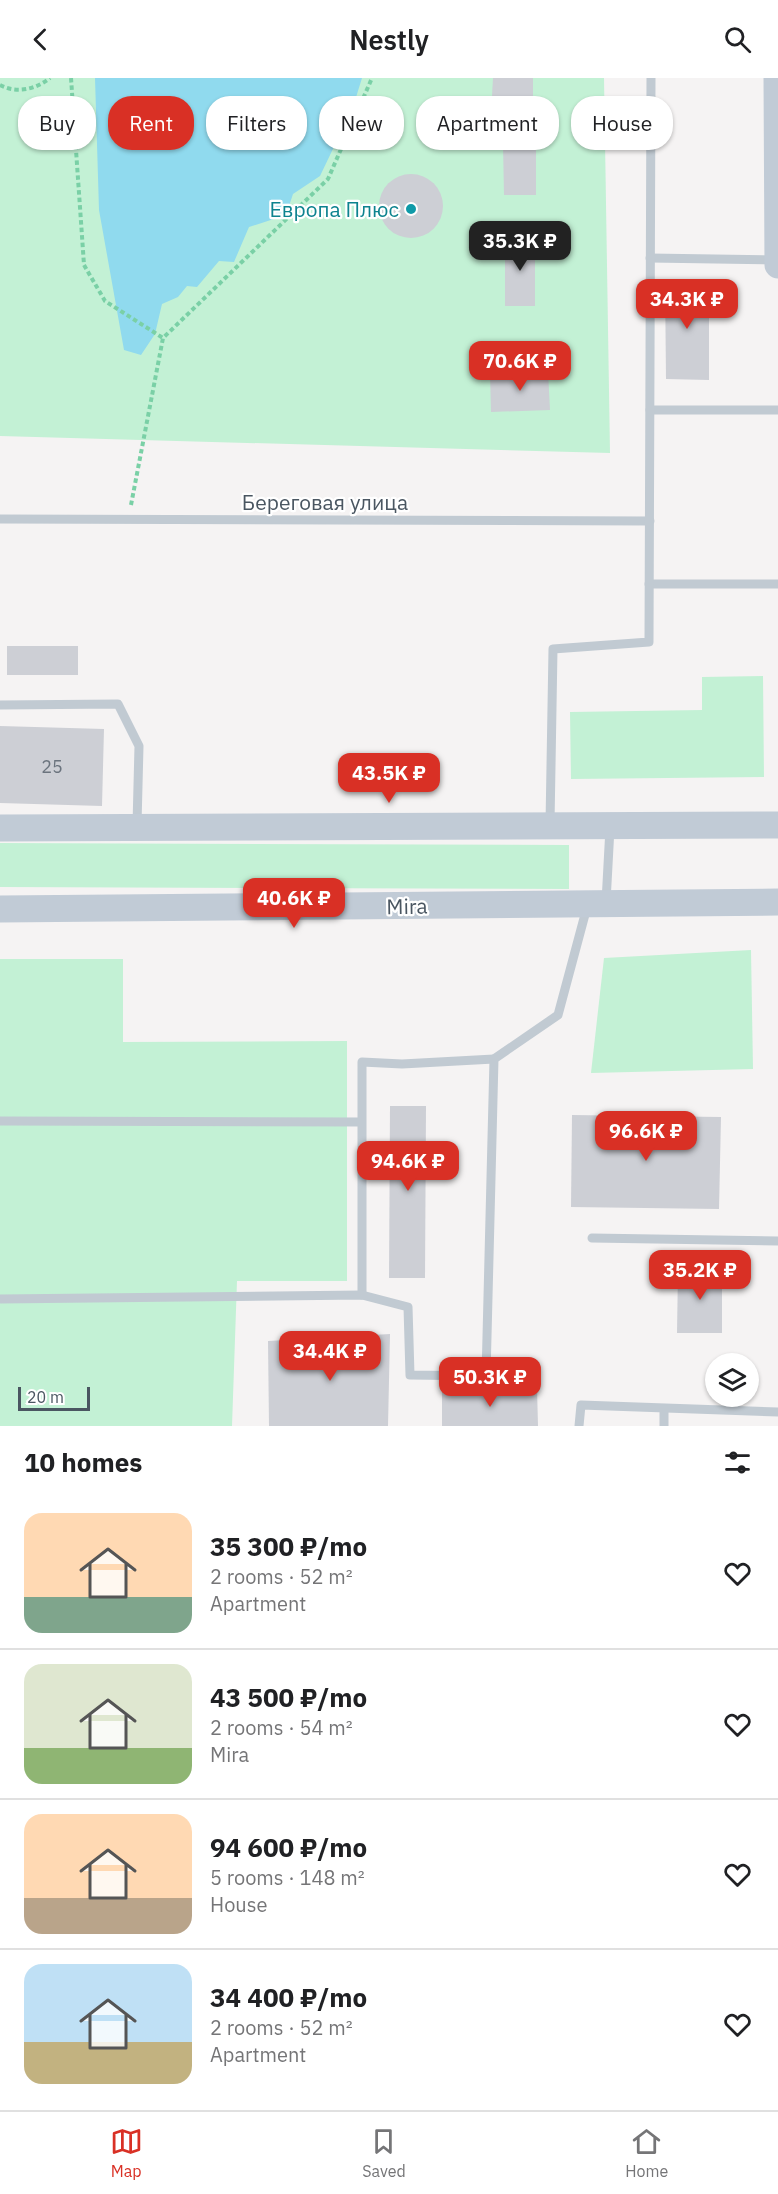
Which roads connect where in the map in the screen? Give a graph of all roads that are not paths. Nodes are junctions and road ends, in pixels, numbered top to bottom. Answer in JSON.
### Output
{"nodes":[{"id":1,"x":651,"y":78,"type":"edge"},
{"id":2,"x":777,"y":78,"type":"edge"},
{"id":3,"x":650,"y":258,"type":"junction"},
{"id":4,"x":778,"y":260,"type":"edge"},
{"id":5,"x":778,"y":265,"type":"edge"},
{"id":6,"x":778,"y":410,"type":"edge"},
{"id":7,"x":650,"y":411,"type":"junction"},
{"id":8,"x":0,"y":519,"type":"edge"},
{"id":9,"x":650,"y":521,"type":"junction"},
{"id":10,"x":649,"y":584,"type":"junction"},
{"id":11,"x":778,"y":584,"type":"edge"},
{"id":12,"x":0,"y":705,"type":"edge"},
{"id":13,"x":778,"y":825,"type":"edge"},
{"id":14,"x":550,"y":826,"type":"junction"},
{"id":15,"x":610,"y":826,"type":"junction"},
{"id":16,"x":0,"y":828,"type":"edge"},
{"id":17,"x":137,"y":828,"type":"junction"},
{"id":18,"x":778,"y":902,"type":"edge"},
{"id":19,"x":596,"y":904,"type":"junction"},
{"id":20,"x":0,"y":909,"type":"edge"},
{"id":21,"x":494,"y":1059,"type":"junction"},
{"id":22,"x":0,"y":1121,"type":"edge"},
{"id":23,"x":361,"y":1122,"type":"junction"},
{"id":24,"x":592,"y":1238,"type":"dead end"},
{"id":25,"x":778,"y":1240,"type":"edge"},
{"id":26,"x":362,"y":1295,"type":"junction"},
{"id":27,"x":0,"y":1299,"type":"edge"},
{"id":28,"x":664,"y":1409,"type":"junction"},
{"id":29,"x":778,"y":1412,"type":"edge"},
{"id":30,"x":579,"y":1426,"type":"edge"},
{"id":31,"x":664,"y":1426,"type":"edge"}],
"edges":[{"from":1,"to":3,"type":"lane"},
{"from":2,"to":4,"type":"main road"},
{"from":3,"to":4,"type":"lane"},
{"from":3,"to":7,"type":"lane"},
{"from":4,"to":5,"type":"main road"},
{"from":6,"to":7,"type":"lane"},
{"from":7,"to":9,"type":"lane"},
{"from":8,"to":9,"type":"lane","name":"Береговая улица"},
{"from":9,"to":10,"type":"lane"},
{"from":10,"to":11,"type":"lane"},
{"from":10,"to":14,"type":"lane"},
{"from":12,"to":17,"type":"lane"},
{"from":13,"to":15,"type":"main road"},
{"from":14,"to":15,"type":"main road"},
{"from":14,"to":17,"type":"main road"},
{"from":15,"to":19,"type":"lane"},
{"from":16,"to":17,"type":"main road"},
{"from":18,"to":19,"type":"main road","name":"Mira"},
{"from":19,"to":20,"type":"main road","name":"Mira"},
{"from":19,"to":21,"type":"lane"},
{"from":21,"to":23,"type":"lane"},
{"from":21,"to":26,"type":"lane"},
{"from":22,"to":23,"type":"lane"},
{"from":23,"to":26,"type":"lane"},
{"from":24,"to":25,"type":"lane"},
{"from":26,"to":27,"type":"lane"},
{"from":28,"to":29,"type":"lane"},
{"from":28,"to":30,"type":"lane"},
{"from":28,"to":31,"type":"lane"}]}
